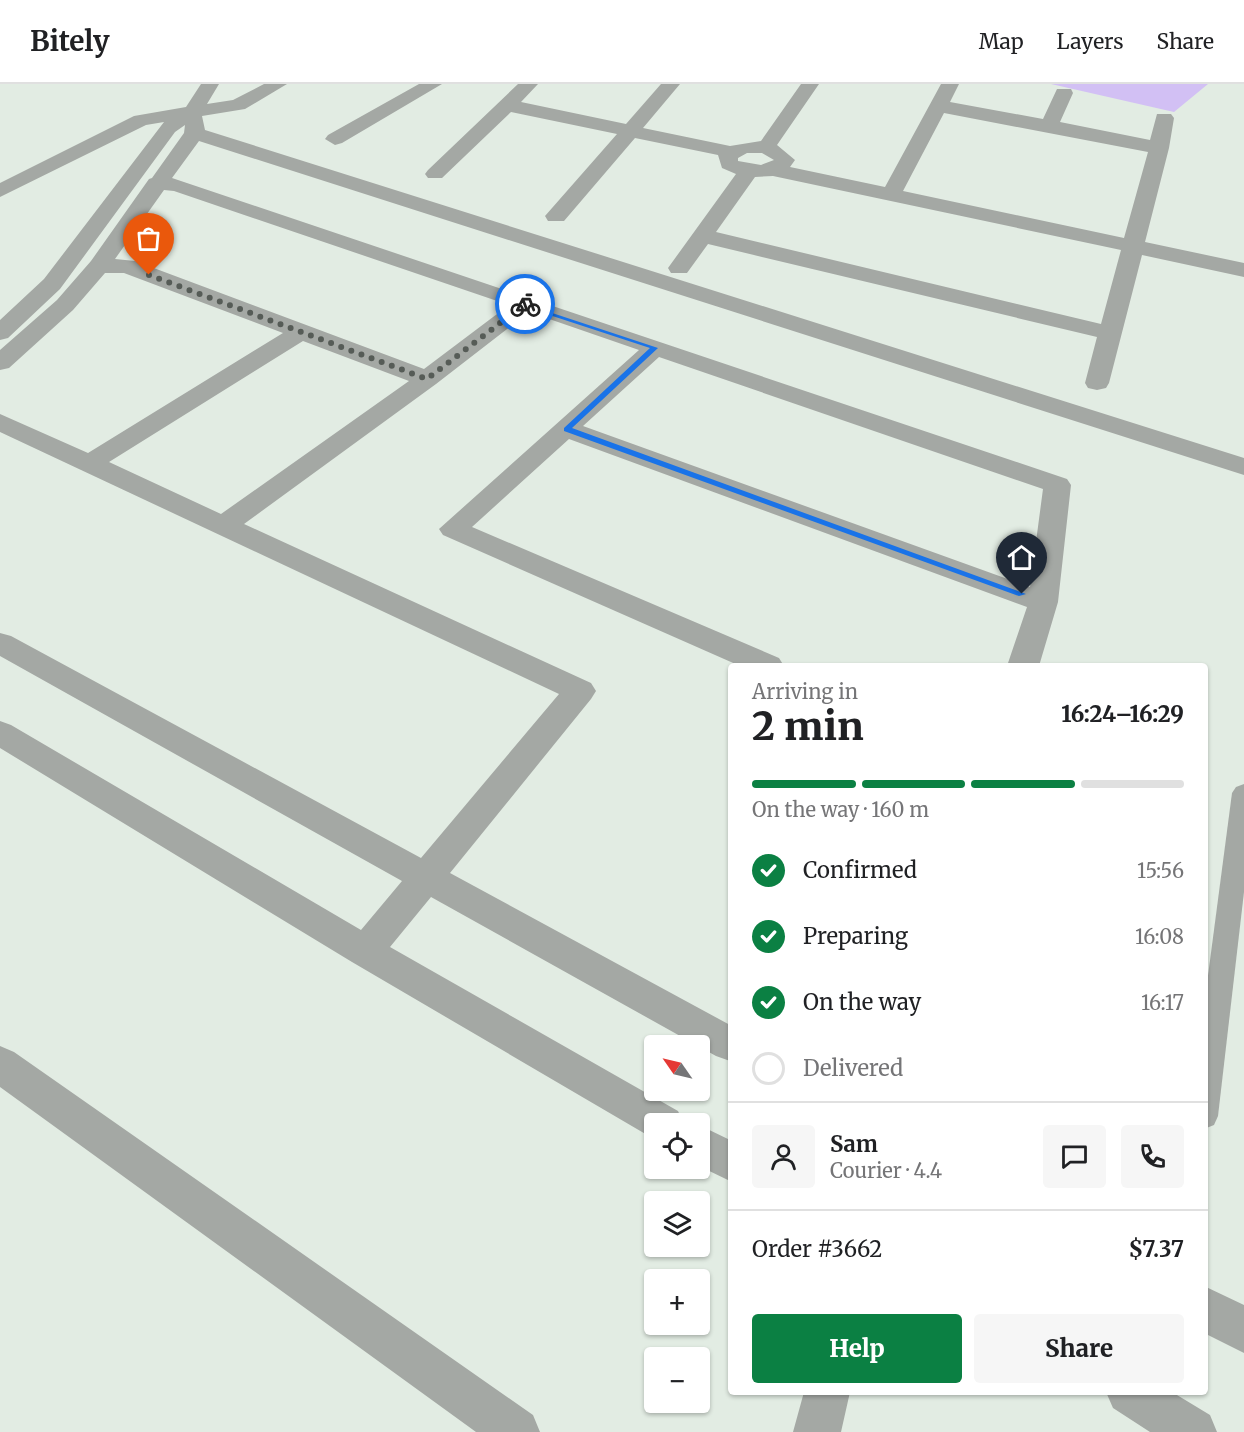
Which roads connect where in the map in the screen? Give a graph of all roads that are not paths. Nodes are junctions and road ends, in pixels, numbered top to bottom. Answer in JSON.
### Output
{"nodes":[{"id":1,"x":210,"y":84,"type":"edge"},
{"id":2,"x":278,"y":84,"type":"edge"},
{"id":3,"x":433,"y":84,"type":"edge"},
{"id":4,"x":529,"y":84,"type":"edge"},
{"id":5,"x":670,"y":84,"type":"edge"},
{"id":6,"x":810,"y":84,"type":"edge"},
{"id":7,"x":950,"y":84,"type":"edge"},
{"id":8,"x":1064,"y":93,"type":"dead end"},
{"id":9,"x":507,"y":105,"type":"junction"},
{"id":10,"x":938,"y":106,"type":"junction"},
{"id":11,"x":1164,"y":118,"type":"dead end"},
{"id":12,"x":193,"y":124,"type":"junction"},
{"id":13,"x":1049,"y":126,"type":"junction"},
{"id":14,"x":630,"y":131,"type":"junction"},
{"id":15,"x":335,"y":139,"type":"dead end"},
{"id":16,"x":766,"y":147,"type":"junction"},
{"id":17,"x":1159,"y":148,"type":"junction"},
{"id":18,"x":732,"y":152,"type":"junction"},
{"id":19,"x":779,"y":165,"type":"junction"},
{"id":20,"x":749,"y":171,"type":"junction"},
{"id":21,"x":435,"y":174,"type":"dead end"},
{"id":22,"x":156,"y":183,"type":"junction"},
{"id":23,"x":894,"y":189,"type":"junction"},
{"id":24,"x":0,"y":190,"type":"edge"},
{"id":25,"x":556,"y":216,"type":"dead end"},
{"id":26,"x":703,"y":236,"type":"junction"},
{"id":27,"x":1135,"y":241,"type":"junction"},
{"id":28,"x":1244,"y":258,"type":"edge"},
{"id":29,"x":99,"y":266,"type":"junction"},
{"id":30,"x":679,"y":268,"type":"dead end"},
{"id":31,"x":1244,"y":270,"type":"edge"},
{"id":32,"x":526,"y":303,"type":"junction"},
{"id":33,"x":0,"y":333,"type":"edge"},
{"id":34,"x":299,"y":333,"type":"junction"},
{"id":35,"x":1110,"y":333,"type":"junction"},
{"id":36,"x":655,"y":348,"type":"junction"},
{"id":37,"x":0,"y":363,"type":"edge"},
{"id":38,"x":427,"y":379,"type":"junction"},
{"id":39,"x":1097,"y":383,"type":"dead end"},
{"id":40,"x":0,"y":422,"type":"edge"},
{"id":41,"x":567,"y":429,"type":"junction"},
{"id":42,"x":91,"y":462,"type":"junction"},
{"id":43,"x":1244,"y":467,"type":"edge"},
{"id":44,"x":225,"y":524,"type":"junction"},
{"id":45,"x":1043,"y":602,"type":"junction"},
{"id":46,"x":0,"y":644,"type":"edge"},
{"id":47,"x":761,"y":663,"type":"edge"},
{"id":48,"x":1024,"y":663,"type":"edge"},
{"id":49,"x":0,"y":733,"type":"edge"},
{"id":50,"x":1244,"y":793,"type":"edge"},
{"id":51,"x":1241,"y":839,"type":"edge"},
{"id":52,"x":428,"y":877,"type":"junction"},
{"id":53,"x":365,"y":951,"type":"junction"},
{"id":54,"x":728,"y":1043,"type":"edge"},
{"id":55,"x":0,"y":1064,"type":"edge"},
{"id":56,"x":1208,"y":1086,"type":"edge"},
{"id":57,"x":645,"y":1113,"type":"edge"},
{"id":58,"x":710,"y":1150,"type":"edge"},
{"id":59,"x":728,"y":1161,"type":"edge"},
{"id":60,"x":1208,"y":1310,"type":"edge"},
{"id":61,"x":1244,"y":1330,"type":"edge"},
{"id":62,"x":826,"y":1395,"type":"edge"},
{"id":63,"x":516,"y":1432,"type":"edge"},
{"id":64,"x":817,"y":1432,"type":"edge"}],
"edges":[{"from":1,"to":12,"type":"street"},
{"from":2,"to":12,"type":"street"},
{"from":3,"to":15,"type":"street"},
{"from":4,"to":9,"type":"street"},
{"from":5,"to":14,"type":"street"},
{"from":6,"to":16,"type":"street"},
{"from":7,"to":10,"type":"street"},
{"from":8,"to":13,"type":"street"},
{"from":9,"to":14,"type":"street"},
{"from":9,"to":21,"type":"street"},
{"from":10,"to":13,"type":"street"},
{"from":10,"to":23,"type":"street"},
{"from":11,"to":17,"type":"street"},
{"from":12,"to":22,"type":"street"},
{"from":12,"to":24,"type":"street"},
{"from":12,"to":33,"type":"street"},
{"from":12,"to":43,"type":"street"},
{"from":13,"to":17,"type":"street"},
{"from":14,"to":18,"type":"street"},
{"from":14,"to":25,"type":"street"},
{"from":16,"to":18,"type":"street"},
{"from":16,"to":19,"type":"street"},
{"from":17,"to":27,"type":"street"},
{"from":18,"to":20,"type":"street"},
{"from":19,"to":20,"type":"street"},
{"from":19,"to":23,"type":"street"},
{"from":20,"to":26,"type":"street"},
{"from":22,"to":29,"type":"street"},
{"from":22,"to":32,"type":"street"},
{"from":23,"to":27,"type":"street"},
{"from":26,"to":30,"type":"street"},
{"from":26,"to":35,"type":"street"},
{"from":27,"to":28,"type":"street"},
{"from":27,"to":31,"type":"street"},
{"from":27,"to":35,"type":"street"},
{"from":29,"to":34,"type":"street"},
{"from":29,"to":37,"type":"street"},
{"from":32,"to":36,"type":"street"},
{"from":32,"to":38,"type":"street"},
{"from":34,"to":38,"type":"street"},
{"from":34,"to":42,"type":"street"},
{"from":35,"to":39,"type":"street"},
{"from":36,"to":41,"type":"street"},
{"from":36,"to":45,"type":"street"},
{"from":38,"to":44,"type":"street"},
{"from":40,"to":42,"type":"street"},
{"from":41,"to":45,"type":"street"},
{"from":41,"to":47,"type":"street"},
{"from":42,"to":44,"type":"street"},
{"from":44,"to":52,"type":"street"},
{"from":45,"to":48,"type":"street"},
{"from":46,"to":52,"type":"street"},
{"from":49,"to":53,"type":"street"},
{"from":50,"to":51,"type":"lane"},
{"from":51,"to":56,"type":"lane"},
{"from":52,"to":53,"type":"street"},
{"from":52,"to":54,"type":"street"},
{"from":53,"to":57,"type":"street"},
{"from":55,"to":63,"type":"street"},
{"from":58,"to":59,"type":"street"},
{"from":60,"to":61,"type":"street"},
{"from":62,"to":64,"type":"street"}]}
